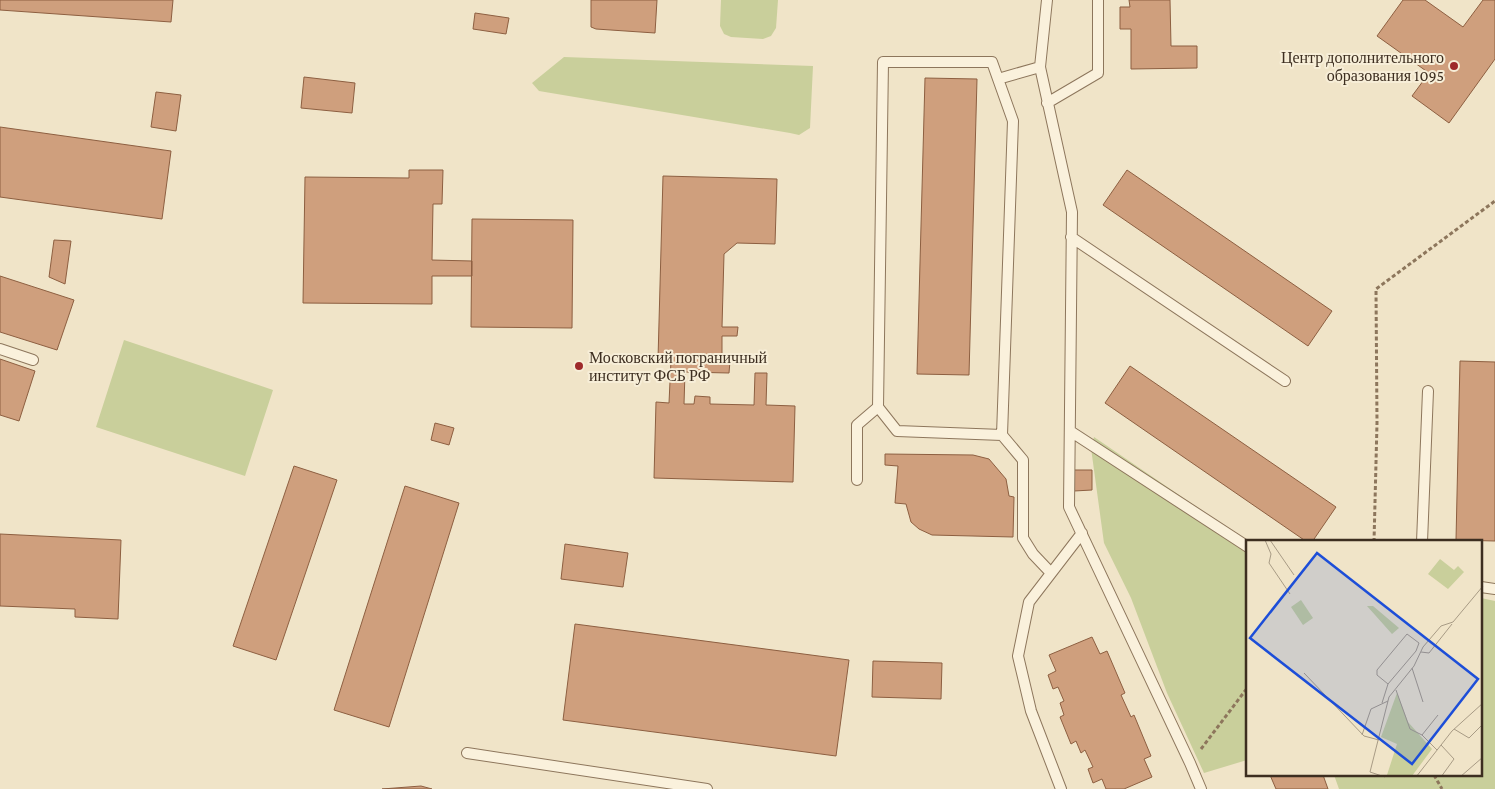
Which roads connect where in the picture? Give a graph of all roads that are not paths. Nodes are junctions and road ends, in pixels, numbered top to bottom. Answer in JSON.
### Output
{"nodes":[{"id":1,"x":1047,"y":0,"type":"edge"},
{"id":2,"x":1098,"y":0,"type":"edge"},
{"id":3,"x":1040,"y":67,"type":"junction"},
{"id":4,"x":998,"y":79,"type":"junction"},
{"id":5,"x":1047,"y":103,"type":"junction"},
{"id":6,"x":1071,"y":237,"type":"junction"},
{"id":7,"x":0,"y":349,"type":"edge"},
{"id":8,"x":33,"y":360,"type":"dead end"},
{"id":9,"x":1285,"y":381,"type":"dead end"},
{"id":10,"x":1428,"y":391,"type":"dead end"},
{"id":11,"x":878,"y":407,"type":"junction"},
{"id":12,"x":1070,"y":431,"type":"junction"},
{"id":13,"x":1002,"y":435,"type":"junction"},
{"id":14,"x":857,"y":480,"type":"dead end"},
{"id":15,"x":1082,"y":534,"type":"junction"},
{"id":16,"x":1422,"y":540,"type":"edge"},
{"id":17,"x":1246,"y":545,"type":"edge"},
{"id":18,"x":1051,"y":573,"type":"junction"},
{"id":19,"x":1482,"y":587,"type":"edge"},
{"id":20,"x":1495,"y":589,"type":"edge"},
{"id":21,"x":467,"y":753,"type":"dead end"},
{"id":22,"x":707,"y":789,"type":"edge"},
{"id":23,"x":1061,"y":789,"type":"edge"},
{"id":24,"x":1201,"y":789,"type":"edge"}],
"edges":[{"from":1,"to":3,"type":"lane"},
{"from":2,"to":5,"type":"lane"},
{"from":3,"to":4,"type":"lane"},
{"from":3,"to":5,"type":"lane"},
{"from":4,"to":11,"type":"lane"},
{"from":4,"to":13,"type":"lane"},
{"from":5,"to":6,"type":"lane"},
{"from":6,"to":9,"type":"lane"},
{"from":6,"to":12,"type":"lane"},
{"from":7,"to":8,"type":"lane"},
{"from":10,"to":16,"type":"lane"},
{"from":11,"to":13,"type":"lane"},
{"from":11,"to":14,"type":"lane"},
{"from":12,"to":15,"type":"lane"},
{"from":12,"to":17,"type":"lane"},
{"from":13,"to":18,"type":"lane"},
{"from":15,"to":18,"type":"lane"},
{"from":15,"to":24,"type":"lane"},
{"from":18,"to":23,"type":"lane"},
{"from":19,"to":20,"type":"lane"},
{"from":21,"to":22,"type":"lane"}]}
